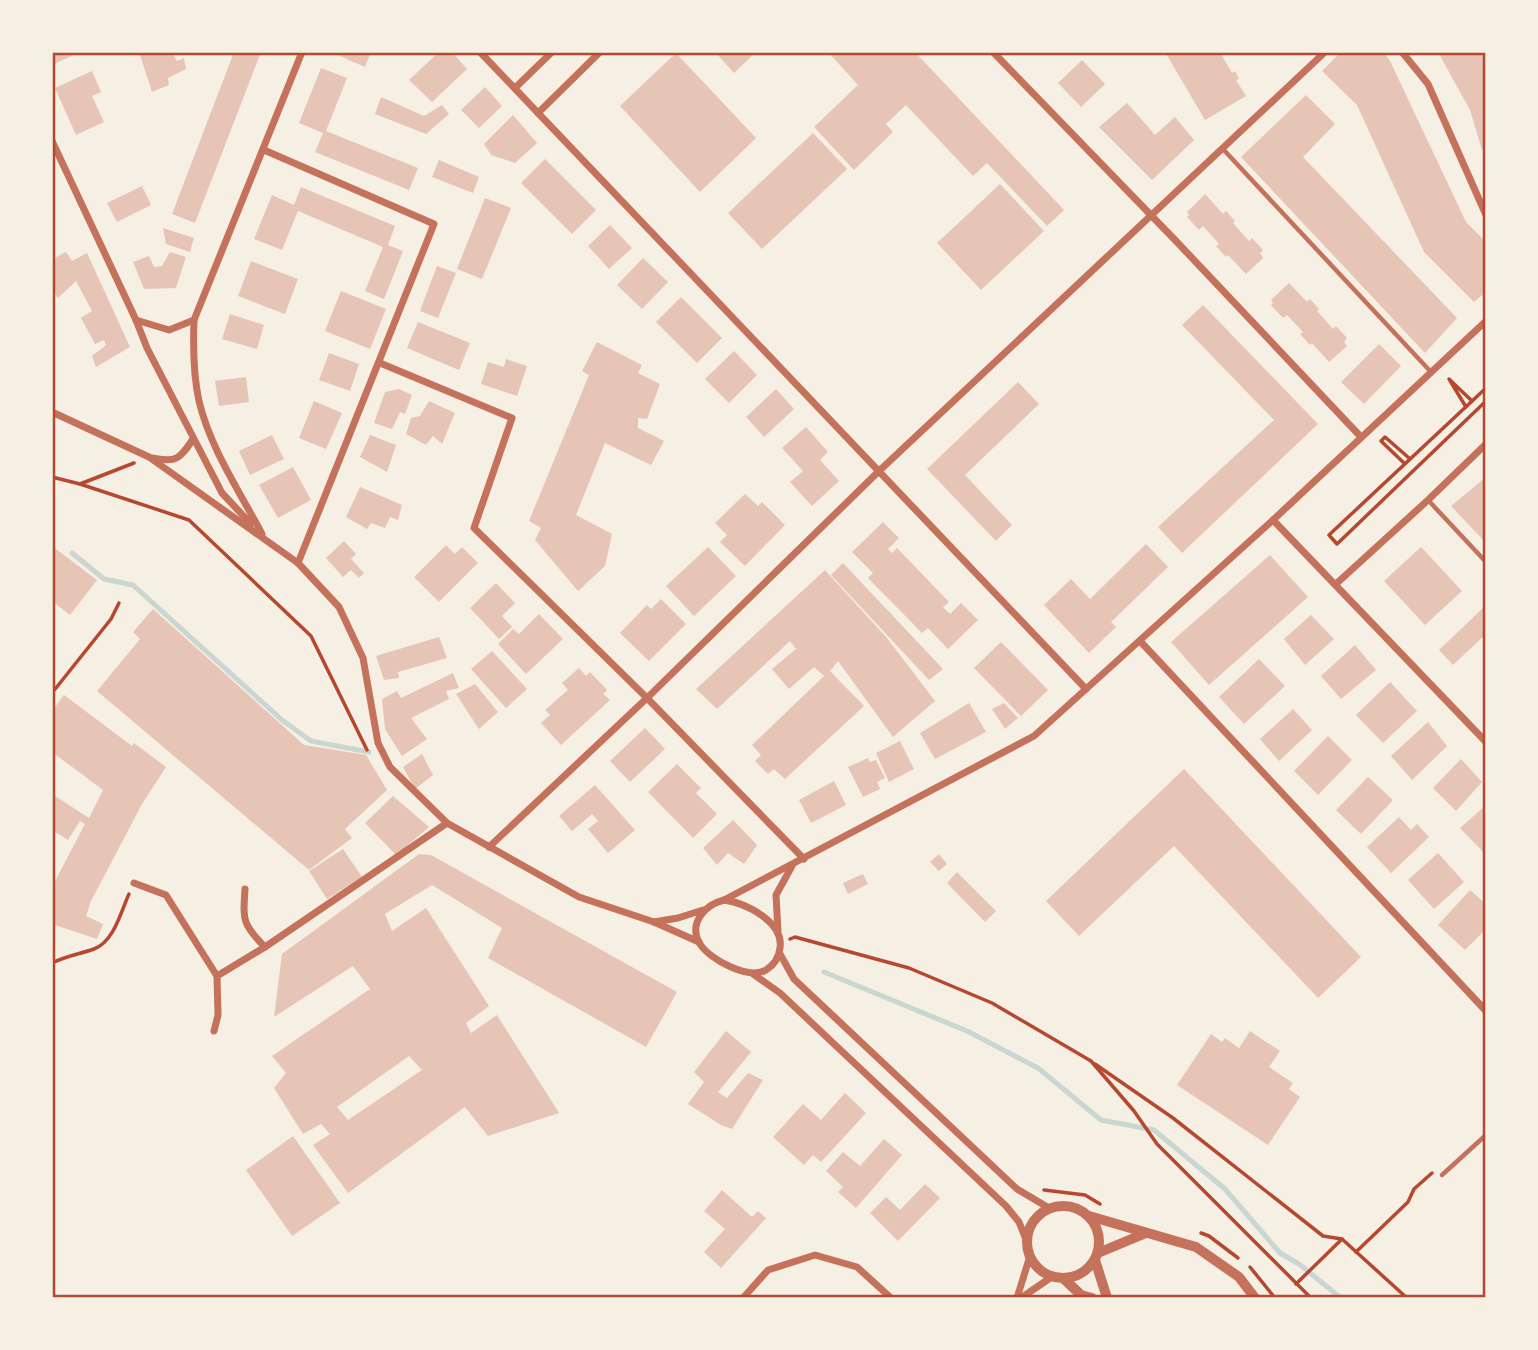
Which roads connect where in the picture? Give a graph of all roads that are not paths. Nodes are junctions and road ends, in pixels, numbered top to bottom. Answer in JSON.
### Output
{"nodes":[{"id":1,"x":302,"y":52,"type":"edge"},
{"id":2,"x":480,"y":52,"type":"edge"},
{"id":3,"x":552,"y":52,"type":"edge"},
{"id":4,"x":600,"y":52,"type":"edge"},
{"id":5,"x":993,"y":52,"type":"edge"},
{"id":6,"x":1325,"y":52,"type":"edge"},
{"id":7,"x":1402,"y":52,"type":"edge"},
{"id":8,"x":515,"y":88,"type":"junction"},
{"id":9,"x":538,"y":113,"type":"junction"},
{"id":10,"x":52,"y":141,"type":"edge"},
{"id":11,"x":1222,"y":148,"type":"junction"},
{"id":12,"x":264,"y":150,"type":"junction"},
{"id":13,"x":1151,"y":215,"type":"junction"},
{"id":14,"x":1486,"y":215,"type":"edge"},
{"id":15,"x":136,"y":320,"type":"junction"},
{"id":16,"x":194,"y":320,"type":"junction"},
{"id":17,"x":1486,"y":321,"type":"edge"},
{"id":18,"x":380,"y":363,"type":"junction"},
{"id":19,"x":1431,"y":372,"type":"junction"},
{"id":20,"x":52,"y":412,"type":"edge"},
{"id":21,"x":1361,"y":437,"type":"junction"},
{"id":22,"x":193,"y":439,"type":"junction"},
{"id":23,"x":1486,"y":444,"type":"edge"},
{"id":24,"x":149,"y":457,"type":"junction"},
{"id":25,"x":878,"y":472,"type":"junction"},
{"id":26,"x":1428,"y":500,"type":"junction"},
{"id":27,"x":1272,"y":520,"type":"junction"},
{"id":28,"x":264,"y":537,"type":"junction"},
{"id":29,"x":1486,"y":562,"type":"edge"},
{"id":30,"x":298,"y":563,"type":"junction"},
{"id":31,"x":1336,"y":584,"type":"junction"},
{"id":32,"x":1140,"y":641,"type":"junction"},
{"id":33,"x":1086,"y":689,"type":"junction"},
{"id":34,"x":647,"y":698,"type":"junction"},
{"id":35,"x":1486,"y":742,"type":"edge"},
{"id":36,"x":447,"y":824,"type":"junction"},
{"id":37,"x":489,"y":848,"type":"junction"},
{"id":38,"x":804,"y":859,"type":"junction"},
{"id":39,"x":793,"y":866,"type":"junction"},
{"id":40,"x":134,"y":883,"type":"road end"},
{"id":41,"x":245,"y":889,"type":"dead end"},
{"id":42,"x":724,"y":900,"type":"junction"},
{"id":43,"x":704,"y":910,"type":"junction"},
{"id":44,"x":654,"y":922,"type":"junction"},
{"id":45,"x":778,"y":932,"type":"junction"},
{"id":46,"x":699,"y":942,"type":"junction"},
{"id":47,"x":265,"y":947,"type":"junction"},
{"id":48,"x":780,"y":954,"type":"junction"},
{"id":49,"x":753,"y":974,"type":"junction"},
{"id":50,"x":217,"y":976,"type":"junction"},
{"id":51,"x":1486,"y":1011,"type":"edge"},
{"id":52,"x":214,"y":1031,"type":"dead end"},
{"id":53,"x":1486,"y":1135,"type":"edge"},
{"id":54,"x":1442,"y":1175,"type":"dead end"},
{"id":55,"x":1049,"y":1208,"type":"junction"},
{"id":56,"x":1089,"y":1216,"type":"junction"},
{"id":57,"x":1146,"y":1233,"type":"junction"},
{"id":58,"x":1027,"y":1242,"type":"junction"},
{"id":59,"x":1030,"y":1255,"type":"junction"},
{"id":60,"x":1096,"y":1256,"type":"junction"},
{"id":61,"x":1058,"y":1277,"type":"junction"},
{"id":62,"x":743,"y":1297,"type":"edge"},
{"id":63,"x":891,"y":1297,"type":"edge"},
{"id":64,"x":1019,"y":1297,"type":"edge"},
{"id":65,"x":1092,"y":1297,"type":"edge"},
{"id":66,"x":1107,"y":1297,"type":"edge"},
{"id":67,"x":1255,"y":1297,"type":"edge"}],
"edges":[{"from":1,"to":12,"type":"street"},
{"from":2,"to":8,"type":"street"},
{"from":3,"to":8,"type":"street"},
{"from":4,"to":9,"type":"street"},
{"from":5,"to":13,"type":"street"},
{"from":6,"to":11,"type":"street"},
{"from":7,"to":14,"type":"street"},
{"from":8,"to":9,"type":"street"},
{"from":9,"to":25,"type":"street"},
{"from":10,"to":15,"type":"street"},
{"from":11,"to":13,"type":"street"},
{"from":11,"to":19,"type":"lane"},
{"from":12,"to":16,"type":"street"},
{"from":12,"to":18,"type":"street"},
{"from":13,"to":21,"type":"street"},
{"from":13,"to":25,"type":"street"},
{"from":15,"to":16,"type":"street"},
{"from":15,"to":22,"type":"street"},
{"from":16,"to":28,"type":"street"},
{"from":17,"to":19,"type":"street"},
{"from":18,"to":30,"type":"street"},
{"from":18,"to":34,"type":"street"},
{"from":19,"to":21,"type":"street"},
{"from":20,"to":24,"type":"street"},
{"from":21,"to":27,"type":"street"},
{"from":22,"to":24,"type":"street"},
{"from":22,"to":28,"type":"street"},
{"from":23,"to":26,"type":"street"},
{"from":24,"to":28,"type":"street"},
{"from":25,"to":33,"type":"street"},
{"from":25,"to":34,"type":"street"},
{"from":26,"to":29,"type":"lane"},
{"from":26,"to":31,"type":"street"},
{"from":27,"to":31,"type":"street"},
{"from":27,"to":32,"type":"street"},
{"from":28,"to":30,"type":"street"},
{"from":30,"to":36,"type":"street"},
{"from":31,"to":35,"type":"street"},
{"from":32,"to":33,"type":"street"},
{"from":32,"to":51,"type":"street"},
{"from":33,"to":38,"type":"street"},
{"from":34,"to":37,"type":"street"},
{"from":34,"to":38,"type":"street"},
{"from":36,"to":37,"type":"street"},
{"from":36,"to":47,"type":"street"},
{"from":37,"to":44,"type":"street"},
{"from":38,"to":39,"type":"street"},
{"from":39,"to":42,"type":"street"},
{"from":39,"to":45,"type":"street"},
{"from":40,"to":50,"type":"street"},
{"from":41,"to":47,"type":"street"},
{"from":42,"to":43,"type":"street"},
{"from":42,"to":45,"type":"street"},
{"from":43,"to":44,"type":"street"},
{"from":43,"to":46,"type":"street"},
{"from":44,"to":46,"type":"street"},
{"from":45,"to":48,"type":"street"},
{"from":46,"to":49,"type":"street"},
{"from":47,"to":50,"type":"street"},
{"from":48,"to":49,"type":"street"},
{"from":48,"to":55,"type":"street"},
{"from":49,"to":58,"type":"street"},
{"from":50,"to":52,"type":"street"},
{"from":53,"to":54,"type":"lane"},
{"from":55,"to":56,"type":"street"},
{"from":55,"to":58,"type":"street"},
{"from":56,"to":57,"type":"street"},
{"from":56,"to":60,"type":"street"},
{"from":57,"to":60,"type":"street"},
{"from":57,"to":67,"type":"street"},
{"from":58,"to":59,"type":"street"},
{"from":59,"to":61,"type":"street"},
{"from":59,"to":64,"type":"street"},
{"from":60,"to":61,"type":"street"},
{"from":60,"to":66,"type":"street"},
{"from":61,"to":64,"type":"street"},
{"from":61,"to":65,"type":"street"},
{"from":62,"to":63,"type":"street"}]}
